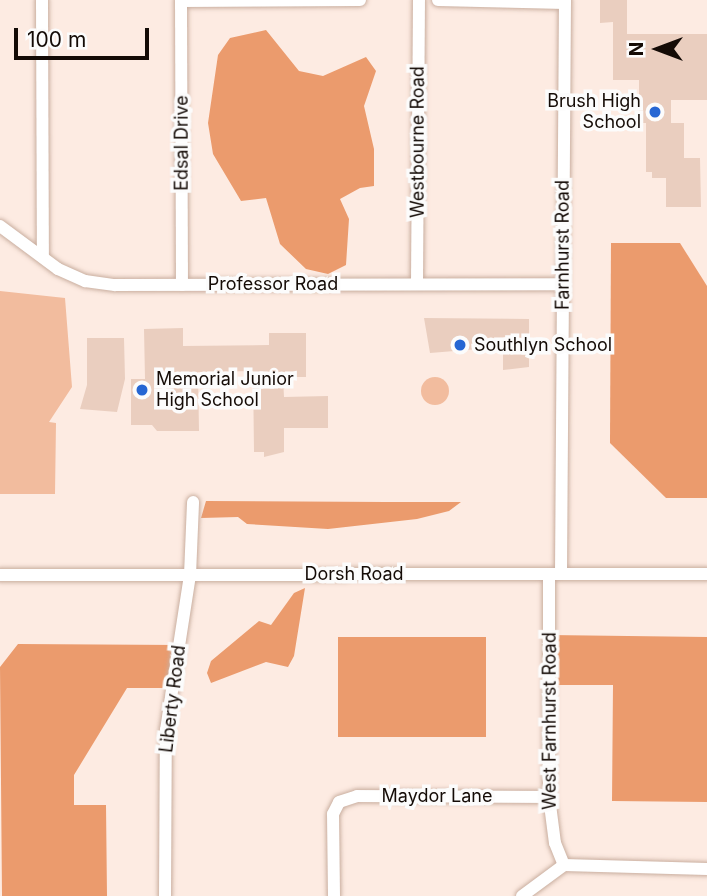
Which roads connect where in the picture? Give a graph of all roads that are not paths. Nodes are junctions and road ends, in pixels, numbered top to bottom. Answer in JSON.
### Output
{"nodes":[{"id":1,"x":42,"y":0,"type":"edge"},
{"id":2,"x":181,"y":0,"type":"edge"},
{"id":3,"x":287,"y":0,"type":"edge"},
{"id":4,"x":360,"y":0,"type":"edge"},
{"id":5,"x":419,"y":0,"type":"edge"},
{"id":6,"x":438,"y":0,"type":"edge"},
{"id":7,"x":565,"y":2,"type":"edge"},
{"id":8,"x":0,"y":226,"type":"edge"},
{"id":9,"x":43,"y":257,"type":"junction"},
{"id":10,"x":417,"y":284,"type":"junction"},
{"id":11,"x":563,"y":284,"type":"junction"},
{"id":12,"x":183,"y":285,"type":"junction"},
{"id":13,"x":193,"y":502,"type":"dead end"},
{"id":14,"x":555,"y":574,"type":"junction"},
{"id":15,"x":707,"y":574,"type":"edge"},
{"id":16,"x":0,"y":575,"type":"edge"},
{"id":17,"x":190,"y":575,"type":"junction"},
{"id":18,"x":548,"y":797,"type":"junction"},
{"id":19,"x":564,"y":865,"type":"junction"},
{"id":20,"x":707,"y":869,"type":"edge"},
{"id":21,"x":165,"y":896,"type":"edge"},
{"id":22,"x":334,"y":896,"type":"edge"},
{"id":23,"x":522,"y":896,"type":"edge"}],
"edges":[{"from":1,"to":9,"type":"street"},
{"from":2,"to":3,"type":"street"},
{"from":2,"to":12,"type":"street","name":"Edsal Drive"},
{"from":3,"to":4,"type":"street"},
{"from":5,"to":10,"type":"street","name":"Westbourne Road"},
{"from":6,"to":7,"type":"street"},
{"from":7,"to":11,"type":"street","name":"Farnhurst Road"},
{"from":8,"to":9,"type":"street","name":"Professor Road"},
{"from":9,"to":12,"type":"street","name":"Professor Road"},
{"from":10,"to":11,"type":"street","name":"Professor Road"},
{"from":10,"to":12,"type":"street","name":"Professor Road"},
{"from":11,"to":14,"type":"street","name":"Farnhurst Road"},
{"from":13,"to":17,"type":"street","name":"Liberty Road"},
{"from":14,"to":15,"type":"street","name":"Dorsh Road"},
{"from":14,"to":17,"type":"street","name":"Dorsh Road"},
{"from":14,"to":18,"type":"street","name":"West Farnhurst Road"},
{"from":16,"to":17,"type":"street","name":"Dorsh Road"},
{"from":17,"to":21,"type":"street","name":"Liberty Road"},
{"from":18,"to":19,"type":"street","name":"West Farnhurst Road"},
{"from":18,"to":22,"type":"street","name":"Maydor Lane"},
{"from":19,"to":20,"type":"street"},
{"from":19,"to":23,"type":"street"}]}
